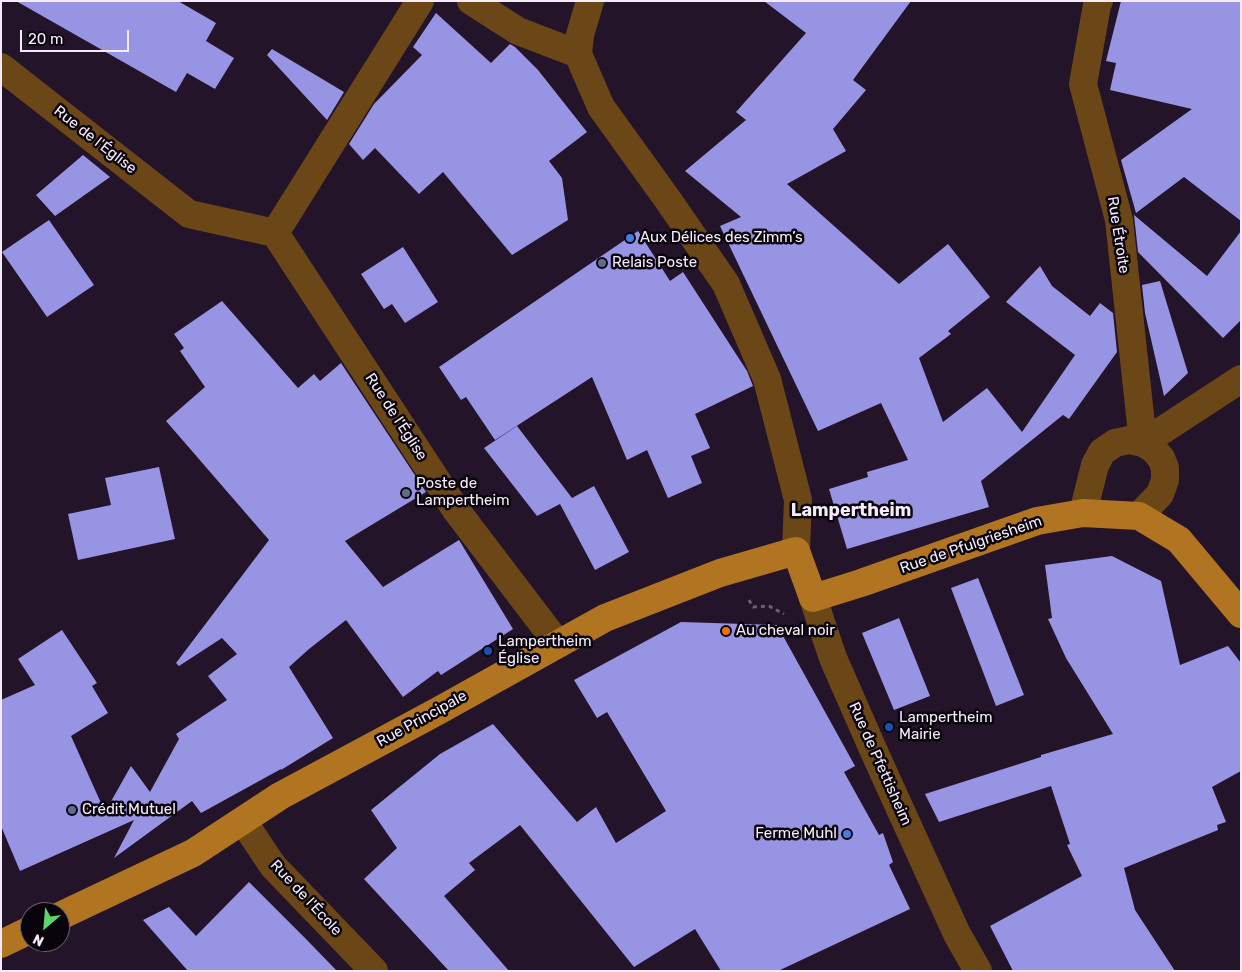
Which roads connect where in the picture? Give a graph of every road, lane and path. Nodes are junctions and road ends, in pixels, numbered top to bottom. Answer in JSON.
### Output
{"nodes":[{"id":1,"x":420,"y":1,"type":"edge"},
{"id":2,"x":471,"y":1,"type":"edge"},
{"id":3,"x":590,"y":1,"type":"edge"},
{"id":4,"x":1099,"y":1,"type":"edge"},
{"id":5,"x":578,"y":54,"type":"junction"},
{"id":6,"x":1,"y":67,"type":"edge"},
{"id":7,"x":275,"y":233,"type":"junction"},
{"id":8,"x":1241,"y":379,"type":"edge"},
{"id":9,"x":1143,"y":443,"type":"junction"},
{"id":10,"x":1082,"y":512,"type":"junction"},
{"id":11,"x":1139,"y":516,"type":"junction"},
{"id":12,"x":796,"y":551,"type":"junction"},
{"id":13,"x":813,"y":598,"type":"junction"},
{"id":14,"x":1241,"y":614,"type":"edge"},
{"id":15,"x":558,"y":644,"type":"junction"},
{"id":16,"x":243,"y":821,"type":"junction"},
{"id":17,"x":70,"y":911,"type":"edge"},
{"id":18,"x":20,"y":935,"type":"edge"},
{"id":19,"x":1,"y":944,"type":"edge"},
{"id":20,"x":374,"y":971,"type":"edge"},
{"id":21,"x":978,"y":971,"type":"edge"}],
"edges":[{"from":1,"to":7,"type":"street"},
{"from":2,"to":5,"type":"street"},
{"from":3,"to":5,"type":"street"},
{"from":4,"to":9,"type":"street","name":"Rue Étroite"},
{"from":5,"to":12,"type":"street"},
{"from":6,"to":7,"type":"street","name":"Rue de l'Église"},
{"from":7,"to":15,"type":"street","name":"Rue de l'Église"},
{"from":8,"to":9,"type":"street"},
{"from":9,"to":10,"type":"street"},
{"from":9,"to":11,"type":"street"},
{"from":10,"to":11,"type":"main road","name":"Rue de Pfulgriesheim"},
{"from":10,"to":13,"type":"main road","name":"Rue de Pfulgriesheim"},
{"from":11,"to":14,"type":"main road","name":"Rue de Pfulgriesheim"},
{"from":12,"to":13,"type":"main road","name":"Rue de Pfettisheim"},
{"from":12,"to":15,"type":"main road","name":"Rue Principale"},
{"from":13,"to":21,"type":"street","name":"Rue de Pfettisheim"},
{"from":15,"to":16,"type":"main road","name":"Rue Principale"},
{"from":16,"to":17,"type":"main road","name":"Rue Principale"},
{"from":16,"to":20,"type":"street","name":"Rue de l'École"},
{"from":18,"to":19,"type":"main road"}]}
